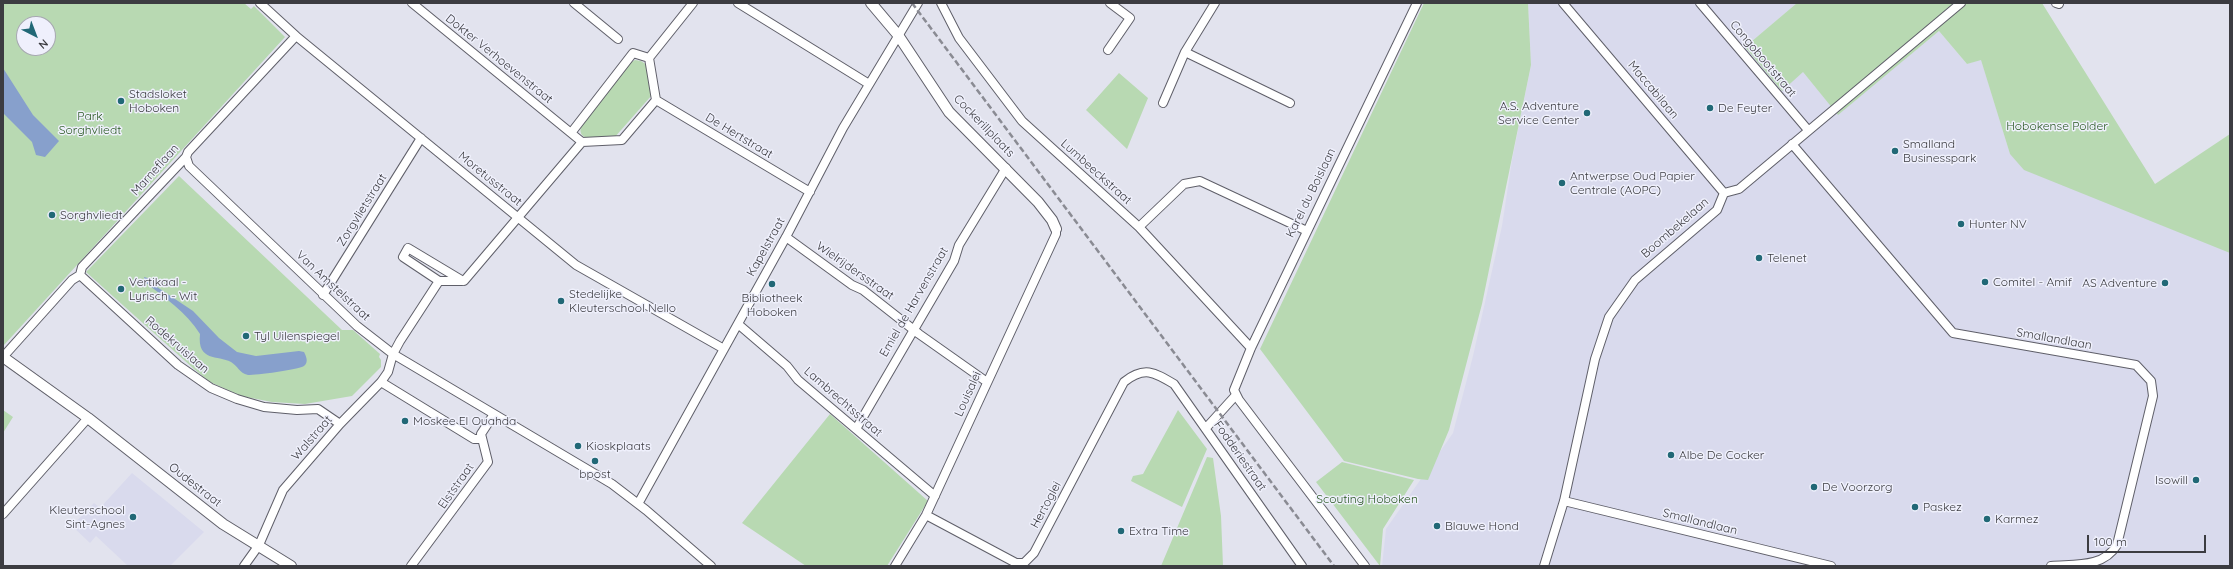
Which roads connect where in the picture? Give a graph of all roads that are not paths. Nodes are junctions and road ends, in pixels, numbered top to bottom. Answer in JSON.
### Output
{"nodes":[{"id":1,"x":260,"y":3,"type":"edge"},
{"id":2,"x":412,"y":3,"type":"edge"},
{"id":3,"x":574,"y":3,"type":"edge"},
{"id":4,"x":693,"y":3,"type":"edge"},
{"id":5,"x":738,"y":3,"type":"edge"},
{"id":6,"x":871,"y":3,"type":"edge"},
{"id":7,"x":918,"y":3,"type":"edge"},
{"id":8,"x":941,"y":3,"type":"edge"},
{"id":9,"x":1110,"y":3,"type":"edge"},
{"id":10,"x":1215,"y":3,"type":"edge"},
{"id":11,"x":1417,"y":3,"type":"edge"},
{"id":12,"x":1563,"y":3,"type":"edge"},
{"id":13,"x":1700,"y":3,"type":"edge"},
{"id":14,"x":1961,"y":3,"type":"edge"},
{"id":15,"x":898,"y":35,"type":"junction"},
{"id":16,"x":296,"y":36,"type":"junction"},
{"id":17,"x":618,"y":39,"type":"dead end"},
{"id":18,"x":1108,"y":50,"type":"dead end"},
{"id":19,"x":1185,"y":52,"type":"junction"},
{"id":20,"x":649,"y":58,"type":"junction"},
{"id":21,"x":869,"y":84,"type":"junction"},
{"id":22,"x":656,"y":100,"type":"junction"},
{"id":23,"x":1163,"y":103,"type":"dead end"},
{"id":24,"x":1290,"y":103,"type":"dead end"},
{"id":25,"x":1808,"y":130,"type":"junction"},
{"id":26,"x":571,"y":133,"type":"junction"},
{"id":27,"x":421,"y":138,"type":"junction"},
{"id":28,"x":582,"y":142,"type":"junction"},
{"id":29,"x":1792,"y":144,"type":"junction"},
{"id":30,"x":186,"y":158,"type":"junction"},
{"id":31,"x":1006,"y":168,"type":"junction"},
{"id":32,"x":810,"y":192,"type":"junction"},
{"id":33,"x":1724,"y":193,"type":"junction"},
{"id":34,"x":518,"y":217,"type":"junction"},
{"id":35,"x":1139,"y":227,"type":"junction"},
{"id":36,"x":1056,"y":229,"type":"joint"},
{"id":37,"x":1306,"y":231,"type":"junction"},
{"id":38,"x":786,"y":238,"type":"junction"},
{"id":39,"x":80,"y":275,"type":"junction"},
{"id":40,"x":439,"y":281,"type":"junction"},
{"id":41,"x":464,"y":281,"type":"junction"},
{"id":42,"x":324,"y":295,"type":"junction"},
{"id":43,"x":738,"y":324,"type":"junction"},
{"id":44,"x":914,"y":328,"type":"junction"},
{"id":45,"x":1251,"y":348,"type":"junction"},
{"id":46,"x":724,"y":349,"type":"junction"},
{"id":47,"x":393,"y":354,"type":"junction"},
{"id":48,"x":3,"y":357,"type":"edge"},
{"id":49,"x":1149,"y":371,"type":"joint"},
{"id":50,"x":381,"y":382,"type":"junction"},
{"id":51,"x":987,"y":382,"type":"junction"},
{"id":52,"x":1236,"y":395,"type":"junction"},
{"id":53,"x":494,"y":414,"type":"junction"},
{"id":54,"x":88,"y":418,"type":"junction"},
{"id":55,"x":340,"y":424,"type":"junction"},
{"id":56,"x":1206,"y":428,"type":"junction"},
{"id":57,"x":856,"y":429,"type":"junction"},
{"id":58,"x":481,"y":439,"type":"junction"},
{"id":59,"x":935,"y":496,"type":"junction"},
{"id":60,"x":1564,"y":501,"type":"junction"},
{"id":61,"x":638,"y":504,"type":"junction"},
{"id":62,"x":3,"y":514,"type":"edge"},
{"id":63,"x":926,"y":515,"type":"junction"},
{"id":64,"x":259,"y":545,"type":"junction"},
{"id":65,"x":244,"y":566,"type":"edge"},
{"id":66,"x":291,"y":566,"type":"edge"},
{"id":67,"x":411,"y":566,"type":"edge"},
{"id":68,"x":711,"y":566,"type":"edge"},
{"id":69,"x":895,"y":566,"type":"edge"},
{"id":70,"x":1302,"y":566,"type":"edge"},
{"id":71,"x":1366,"y":566,"type":"edge"},
{"id":72,"x":1544,"y":566,"type":"edge"},
{"id":73,"x":1831,"y":566,"type":"edge"},
{"id":74,"x":2051,"y":566,"type":"edge"}],
"edges":[{"from":1,"to":16,"type":"street","name":"Moretusstraat"},
{"from":2,"to":26,"type":"street","name":"Dokter Verhoevenstraat"},
{"from":3,"to":17,"type":"street"},
{"from":4,"to":20,"type":"street"},
{"from":5,"to":21,"type":"street"},
{"from":6,"to":15,"type":"street","name":"Cockerillplaats"},
{"from":7,"to":15,"type":"street","name":"Kapelstraat"},
{"from":8,"to":35,"type":"street","name":"Lumbeeckstraat"},
{"from":9,"to":18,"type":"street"},
{"from":10,"to":19,"type":"street"},
{"from":11,"to":37,"type":"street","name":"Karel du Boislaan"},
{"from":12,"to":33,"type":"street","name":"Maccabilaan"},
{"from":13,"to":25,"type":"street","name":"Congobootstraat"},
{"from":14,"to":25,"type":"street"},
{"from":15,"to":21,"type":"street","name":"Kapelstraat"},
{"from":15,"to":31,"type":"street","name":"Cockerillplaats"},
{"from":16,"to":27,"type":"street","name":"Moretusstraat"},
{"from":16,"to":30,"type":"street","name":"Marneflaan"},
{"from":19,"to":23,"type":"street"},
{"from":19,"to":24,"type":"street"},
{"from":20,"to":22,"type":"street"},
{"from":20,"to":26,"type":"street"},
{"from":21,"to":32,"type":"street","name":"Kapelstraat"},
{"from":22,"to":28,"type":"street"},
{"from":22,"to":32,"type":"street","name":"De Hertstraat"},
{"from":25,"to":29,"type":"street"},
{"from":26,"to":28,"type":"street","name":"Dokter Verhoevenstraat"},
{"from":27,"to":34,"type":"street","name":"Moretusstraat"},
{"from":27,"to":42,"type":"street","name":"Zorgvlietstraat"},
{"from":28,"to":34,"type":"street"},
{"from":29,"to":33,"type":"street"},
{"from":29,"to":74,"type":"street","name":"Smallandlaan"},
{"from":30,"to":39,"type":"street","name":"Marneflaan"},
{"from":30,"to":42,"type":"street","name":"Van Amstelstraat"},
{"from":31,"to":36,"type":"street","name":"Cockerillplaats"},
{"from":31,"to":44,"type":"street","name":"Emiel de Harvenstraat"},
{"from":32,"to":38,"type":"street","name":"Kapelstraat"},
{"from":33,"to":60,"type":"street","name":"Boombekelaan"},
{"from":34,"to":41,"type":"street"},
{"from":34,"to":46,"type":"street","name":"Moretusstraat"},
{"from":35,"to":37,"type":"street"},
{"from":35,"to":45,"type":"street","name":"Lumbeeckstraat"},
{"from":36,"to":51,"type":"street","name":"Louisalei"},
{"from":37,"to":45,"type":"street","name":"Karel du Boislaan"},
{"from":38,"to":43,"type":"street","name":"Kapelstraat"},
{"from":38,"to":44,"type":"street","name":"Wielrijdersstraat"},
{"from":39,"to":48,"type":"street","name":"Marneflaan"},
{"from":39,"to":55,"type":"street","name":"Rodekruislaan"},
{"from":40,"to":41,"type":"street"},
{"from":40,"to":41,"type":"street"},
{"from":40,"to":47,"type":"street","name":"Walstraat"},
{"from":42,"to":47,"type":"street","name":"Van Amstelstraat"},
{"from":43,"to":46,"type":"street","name":"Kapelstraat"},
{"from":43,"to":57,"type":"street","name":"Lambrechtsstraat"},
{"from":44,"to":51,"type":"street","name":"Wielrijdersstraat"},
{"from":44,"to":57,"type":"street","name":"Emiel de Harvenstraat"},
{"from":45,"to":52,"type":"street","name":"Karel du Boislaan"},
{"from":46,"to":61,"type":"street","name":"Kapelstraat"},
{"from":47,"to":50,"type":"street","name":"Walstraat"},
{"from":47,"to":53,"type":"street","name":"Van Amstelstraat"},
{"from":48,"to":54,"type":"street","name":"Oudestraat"},
{"from":49,"to":56,"type":"street","name":"Fodderiestraat"},
{"from":49,"to":63,"type":"street","name":"Hertoglei"},
{"from":50,"to":55,"type":"street","name":"Walstraat"},
{"from":50,"to":58,"type":"street"},
{"from":51,"to":59,"type":"street","name":"Louisalei"},
{"from":52,"to":56,"type":"street"},
{"from":52,"to":71,"type":"street"},
{"from":53,"to":58,"type":"street"},
{"from":53,"to":61,"type":"street"},
{"from":54,"to":62,"type":"street"},
{"from":54,"to":64,"type":"street","name":"Oudestraat"},
{"from":55,"to":64,"type":"street","name":"Walstraat"},
{"from":56,"to":70,"type":"street","name":"Fodderiestraat"},
{"from":57,"to":59,"type":"street","name":"Lambrechtsstraat"},
{"from":58,"to":67,"type":"street","name":"Elststraat"},
{"from":59,"to":63,"type":"street","name":"Louisalei"},
{"from":60,"to":72,"type":"street","name":"Boombekelaan"},
{"from":60,"to":73,"type":"street","name":"Smallandlaan"},
{"from":61,"to":68,"type":"street"},
{"from":63,"to":69,"type":"street","name":"Louisalei"},
{"from":64,"to":65,"type":"street","name":"Walstraat"},
{"from":64,"to":66,"type":"street","name":"Oudestraat"}]}
